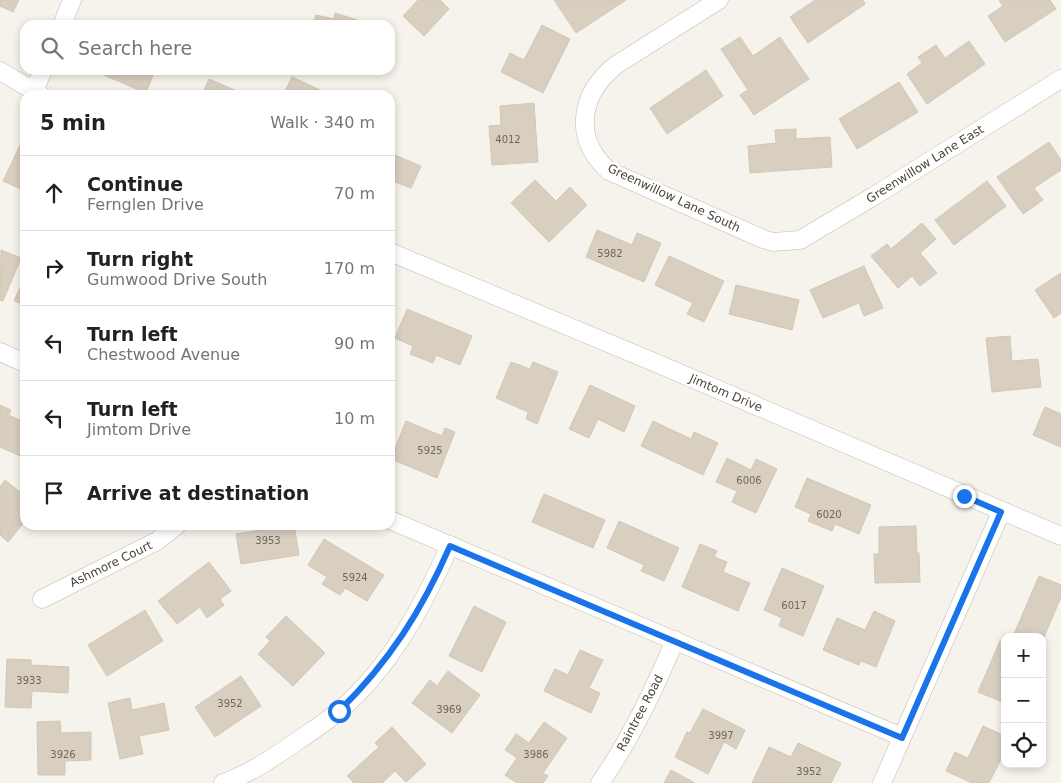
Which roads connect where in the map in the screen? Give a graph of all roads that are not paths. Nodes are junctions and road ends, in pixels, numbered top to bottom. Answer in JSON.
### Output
{"nodes":[{"id":1,"x":72,"y":0,"type":"edge"},
{"id":2,"x":719,"y":0,"type":"edge"},
{"id":3,"x":64,"y":20,"type":"edge"},
{"id":4,"x":0,"y":71,"type":"edge"},
{"id":5,"x":42,"y":75,"type":"edge"},
{"id":6,"x":1061,"y":79,"type":"edge"},
{"id":7,"x":33,"y":90,"type":"edge"},
{"id":8,"x":39,"y":90,"type":"edge"},
{"id":9,"x":785,"y":242,"type":"joint"},
{"id":10,"x":395,"y":254,"type":"edge"},
{"id":11,"x":0,"y":352,"type":"edge"},
{"id":12,"x":20,"y":361,"type":"edge"},
{"id":13,"x":1001,"y":512,"type":"junction"},
{"id":14,"x":395,"y":522,"type":"edge"},
{"id":15,"x":171,"y":530,"type":"edge"},
{"id":16,"x":1061,"y":536,"type":"edge"},
{"id":17,"x":450,"y":546,"type":"junction"},
{"id":18,"x":42,"y":599,"type":"dead end"},
{"id":19,"x":675,"y":640,"type":"junction"},
{"id":20,"x":902,"y":738,"type":"junction"},
{"id":21,"x":223,"y":783,"type":"edge"},
{"id":22,"x":600,"y":783,"type":"edge"},
{"id":23,"x":882,"y":783,"type":"edge"}],
"edges":[{"from":1,"to":3,"type":"street"},
{"from":2,"to":9,"type":"street","name":"Greenwillow Lane South"},
{"from":4,"to":7,"type":"street"},
{"from":5,"to":8,"type":"street"},
{"from":6,"to":9,"type":"street","name":"Greenwillow Lane East"},
{"from":10,"to":13,"type":"street","name":"Jimtom Drive"},
{"from":11,"to":12,"type":"street"},
{"from":13,"to":16,"type":"street","name":"Jimtom Drive"},
{"from":13,"to":20,"type":"street"},
{"from":14,"to":17,"type":"street"},
{"from":15,"to":18,"type":"street","name":"Ashmore Court"},
{"from":17,"to":19,"type":"street"},
{"from":17,"to":21,"type":"street"},
{"from":19,"to":20,"type":"street"},
{"from":19,"to":22,"type":"street","name":"Raintree Road"},
{"from":20,"to":23,"type":"street"}]}
